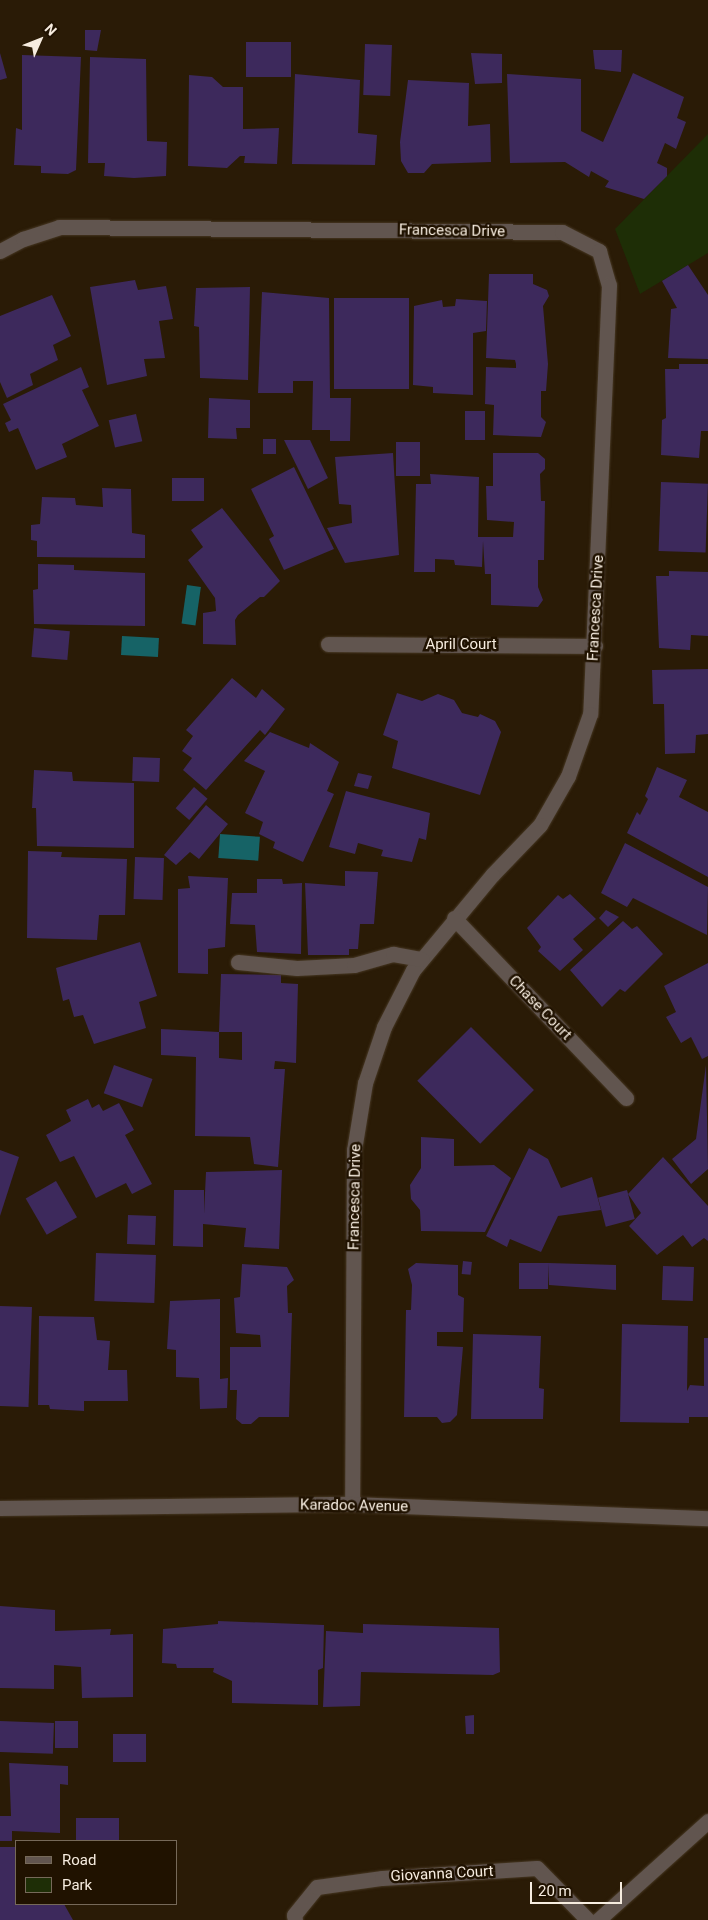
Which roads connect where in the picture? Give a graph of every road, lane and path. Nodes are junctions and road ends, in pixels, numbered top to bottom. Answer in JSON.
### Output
{"nodes":[{"id":1,"x":0,"y":251,"type":"edge"},
{"id":2,"x":328,"y":644,"type":"dead end"},
{"id":3,"x":594,"y":646,"type":"junction"},
{"id":4,"x":454,"y":918,"type":"junction"},
{"id":5,"x":422,"y":959,"type":"junction"},
{"id":6,"x":238,"y":962,"type":"dead end"},
{"id":7,"x":626,"y":1098,"type":"dead end"},
{"id":8,"x":352,"y":1504,"type":"junction"},
{"id":9,"x":0,"y":1508,"type":"edge"},
{"id":10,"x":708,"y":1518,"type":"edge"},
{"id":11,"x":708,"y":1821,"type":"edge"},
{"id":12,"x":295,"y":1920,"type":"edge"},
{"id":13,"x":588,"y":1920,"type":"edge"},
{"id":14,"x":598,"y":1920,"type":"edge"}],
"edges":[{"from":1,"to":3,"type":"street","name":"Francesca Drive"},
{"from":2,"to":3,"type":"street","name":"April Court"},
{"from":3,"to":4,"type":"street","name":"Francesca Drive"},
{"from":4,"to":5,"type":"street","name":"Francesca Drive"},
{"from":4,"to":7,"type":"street","name":"Chase Court"},
{"from":5,"to":6,"type":"street"},
{"from":5,"to":8,"type":"street","name":"Francesca Drive"},
{"from":8,"to":9,"type":"street","name":"Karadoc Avenue"},
{"from":8,"to":10,"type":"street","name":"Karadoc Avenue"},
{"from":11,"to":14,"type":"street"},
{"from":12,"to":13,"type":"street","name":"Giovanna Court"}]}
